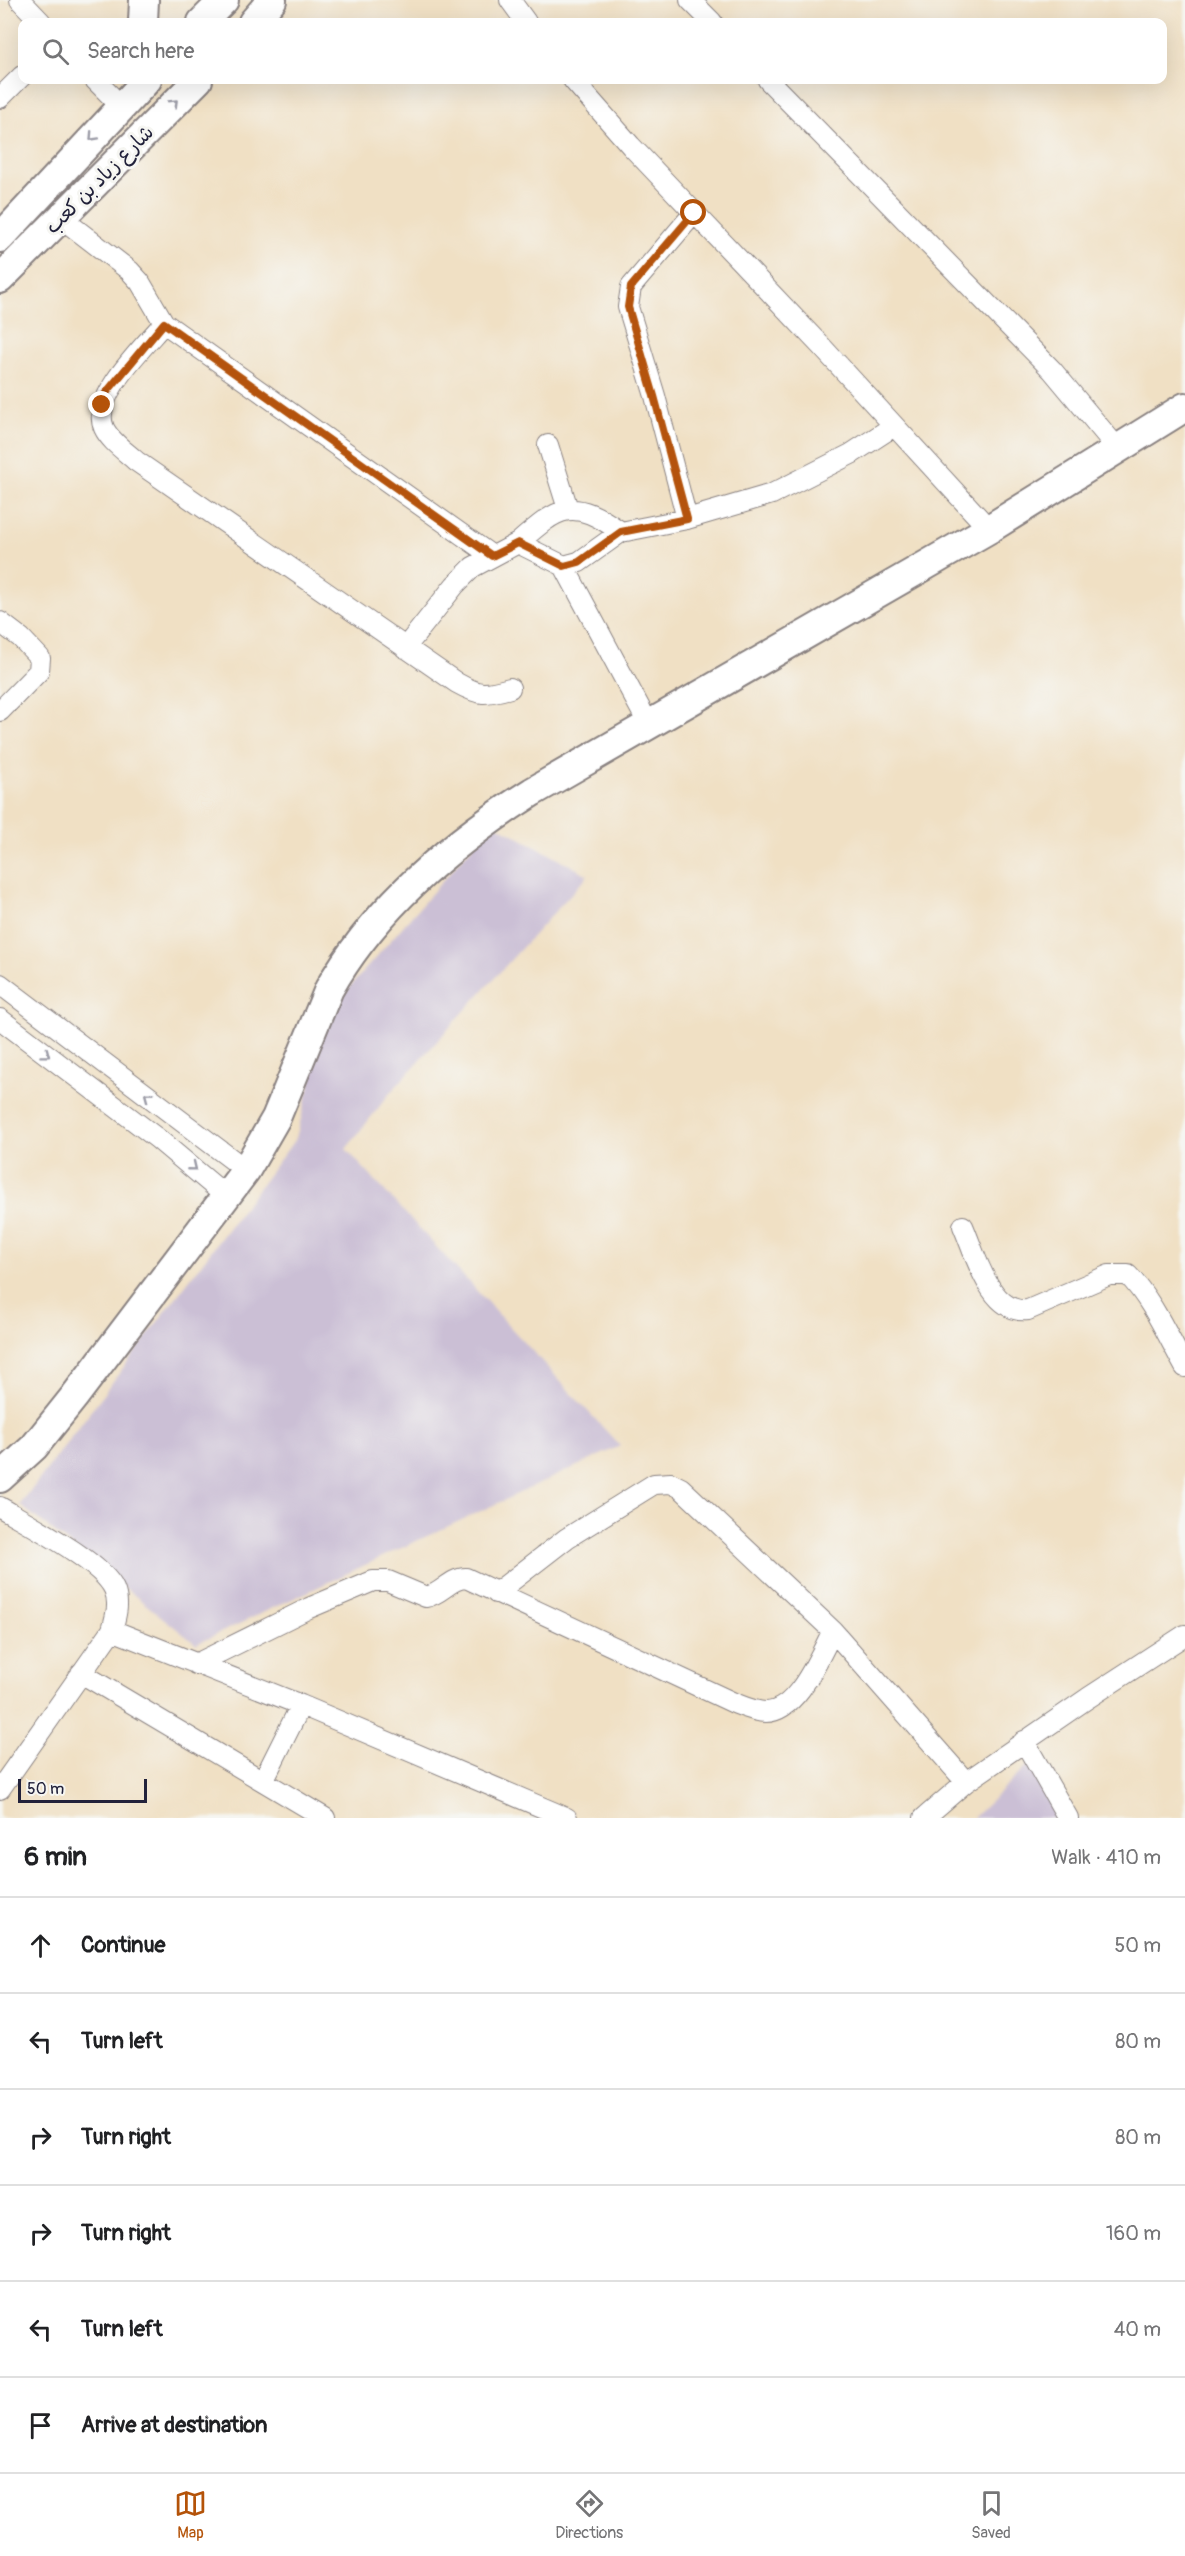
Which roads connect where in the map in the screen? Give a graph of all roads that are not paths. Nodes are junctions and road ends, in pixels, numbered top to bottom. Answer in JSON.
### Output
{"nodes":[{"id":1,"x":20,"y":0,"type":"edge"},
{"id":2,"x":144,"y":0,"type":"edge"},
{"id":3,"x":272,"y":0,"type":"edge"},
{"id":4,"x":510,"y":0,"type":"edge"},
{"id":5,"x":690,"y":0,"type":"edge"},
{"id":6,"x":37,"y":18,"type":"edge"},
{"id":7,"x":142,"y":18,"type":"edge"},
{"id":8,"x":256,"y":18,"type":"edge"},
{"id":9,"x":523,"y":18,"type":"edge"},
{"id":10,"x":708,"y":18,"type":"edge"},
{"id":11,"x":18,"y":80,"type":"edge"},
{"id":12,"x":99,"y":84,"type":"edge"},
{"id":13,"x":128,"y":84,"type":"edge"},
{"id":14,"x":143,"y":84,"type":"edge"},
{"id":15,"x":194,"y":84,"type":"edge"},
{"id":16,"x":577,"y":84,"type":"edge"},
{"id":17,"x":772,"y":84,"type":"edge"},
{"id":18,"x":0,"y":98,"type":"edge"},
{"id":19,"x":121,"y":106,"type":"junction"},
{"id":20,"x":694,"y":213,"type":"junction"},
{"id":21,"x":60,"y":217,"type":"junction"},
{"id":22,"x":0,"y":238,"type":"edge"},
{"id":23,"x":0,"y":279,"type":"edge"},
{"id":24,"x":164,"y":323,"type":"junction"},
{"id":25,"x":1185,"y":407,"type":"edge"},
{"id":26,"x":894,"y":426,"type":"junction"},
{"id":27,"x":548,"y":445,"type":"dead end"},
{"id":28,"x":1117,"y":448,"type":"junction"},
{"id":29,"x":568,"y":509,"type":"junction"},
{"id":30,"x":687,"y":519,"type":"junction"},
{"id":31,"x":989,"y":529,"type":"junction"},
{"id":32,"x":621,"y":532,"type":"junction"},
{"id":33,"x":518,"y":543,"type":"junction"},
{"id":34,"x":492,"y":556,"type":"junction"},
{"id":35,"x":564,"y":566,"type":"junction"},
{"id":36,"x":0,"y":622,"type":"edge"},
{"id":37,"x":405,"y":648,"type":"junction"},
{"id":38,"x":510,"y":688,"type":"dead end"},
{"id":39,"x":0,"y":711,"type":"edge"},
{"id":40,"x":649,"y":725,"type":"junction"},
{"id":41,"x":0,"y":984,"type":"edge"},
{"id":42,"x":4,"y":1029,"type":"edge"},
{"id":43,"x":246,"y":1170,"type":"junction"},
{"id":44,"x":227,"y":1197,"type":"junction"},
{"id":45,"x":963,"y":1226,"type":"dead end"},
{"id":46,"x":1185,"y":1367,"type":"edge"},
{"id":47,"x":0,"y":1478,"type":"edge"},
{"id":48,"x":0,"y":1507,"type":"edge"},
{"id":49,"x":496,"y":1593,"type":"junction"},
{"id":50,"x":112,"y":1630,"type":"junction"},
{"id":51,"x":833,"y":1631,"type":"junction"},
{"id":52,"x":1185,"y":1635,"type":"edge"},
{"id":53,"x":196,"y":1664,"type":"junction"},
{"id":54,"x":81,"y":1673,"type":"junction"},
{"id":55,"x":301,"y":1705,"type":"junction"},
{"id":56,"x":1024,"y":1741,"type":"junction"},
{"id":57,"x":262,"y":1781,"type":"junction"},
{"id":58,"x":966,"y":1782,"type":"junction"},
{"id":59,"x":0,"y":1789,"type":"edge"},
{"id":60,"x":325,"y":1818,"type":"edge"},
{"id":61,"x":567,"y":1818,"type":"edge"},
{"id":62,"x":924,"y":1818,"type":"edge"},
{"id":63,"x":1068,"y":1818,"type":"edge"}],
"edges":[{"from":1,"to":6,"type":"street"},
{"from":2,"to":7,"type":"street"},
{"from":3,"to":8,"type":"street"},
{"from":4,"to":9,"type":"street"},
{"from":5,"to":10,"type":"street"},
{"from":11,"to":18,"type":"street"},
{"from":12,"to":19,"type":"street"},
{"from":13,"to":19,"type":"street"},
{"from":14,"to":19,"type":"street","name":"شارع زياد بن كعب"},
{"from":21,"to":15,"type":"street","name":"شارع زياد بن كعب","one_way":true},
{"from":16,"to":20,"type":"street"},
{"from":17,"to":28,"type":"street"},
{"from":19,"to":22,"type":"street","name":"شارع زياد بن كعب","one_way":true},
{"from":20,"to":26,"type":"street"},
{"from":20,"to":30,"type":"street"},
{"from":21,"to":23,"type":"street","name":"شارع زياد بن كعب"},
{"from":21,"to":24,"type":"street"},
{"from":24,"to":34,"type":"street"},
{"from":24,"to":37,"type":"street"},
{"from":25,"to":28,"type":"street"},
{"from":26,"to":30,"type":"street"},
{"from":26,"to":31,"type":"street"},
{"from":27,"to":29,"type":"street"},
{"from":28,"to":31,"type":"street"},
{"from":29,"to":32,"type":"street"},
{"from":29,"to":33,"type":"street"},
{"from":30,"to":32,"type":"street"},
{"from":31,"to":40,"type":"street"},
{"from":32,"to":35,"type":"street"},
{"from":33,"to":34,"type":"street"},
{"from":33,"to":35,"type":"street"},
{"from":34,"to":37,"type":"street"},
{"from":35,"to":40,"type":"street"},
{"from":36,"to":39,"type":"street"},
{"from":37,"to":38,"type":"street"},
{"from":40,"to":43,"type":"street"},
{"from":43,"to":41,"type":"street","one_way":true},
{"from":42,"to":44,"type":"street","one_way":true},
{"from":43,"to":44,"type":"street"},
{"from":44,"to":47,"type":"street"},
{"from":45,"to":46,"type":"street"},
{"from":48,"to":50,"type":"street"},
{"from":49,"to":51,"type":"street"},
{"from":49,"to":51,"type":"street"},
{"from":49,"to":53,"type":"street"},
{"from":50,"to":53,"type":"street"},
{"from":50,"to":54,"type":"street"},
{"from":51,"to":58,"type":"street"},
{"from":52,"to":56,"type":"street"},
{"from":53,"to":55,"type":"street"},
{"from":54,"to":57,"type":"street"},
{"from":54,"to":59,"type":"street"},
{"from":55,"to":57,"type":"street"},
{"from":55,"to":61,"type":"street"},
{"from":56,"to":58,"type":"street"},
{"from":56,"to":63,"type":"street"},
{"from":57,"to":60,"type":"street"},
{"from":58,"to":62,"type":"street"}]}
